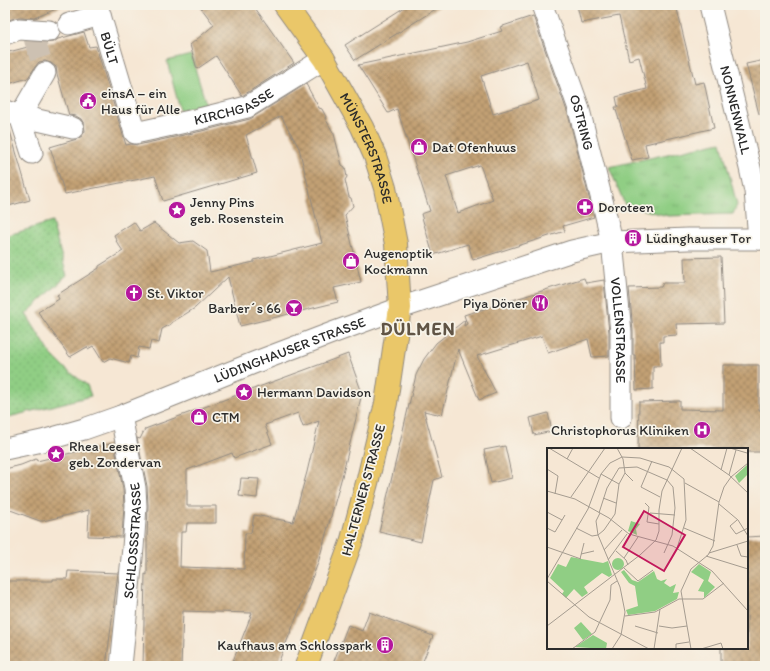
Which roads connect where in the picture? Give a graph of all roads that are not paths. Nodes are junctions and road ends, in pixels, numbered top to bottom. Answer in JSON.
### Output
{"nodes":[{"id":1,"x":285,"y":5,"type":"edge"},
{"id":2,"x":542,"y":5,"type":"edge"},
{"id":3,"x":710,"y":5,"type":"edge"},
{"id":4,"x":98,"y":10,"type":"edge"},
{"id":5,"x":69,"y":24,"type":"dead end"},
{"id":6,"x":39,"y":33,"type":"dead end"},
{"id":7,"x":5,"y":34,"type":"edge"},
{"id":8,"x":324,"y":59,"type":"junction"},
{"id":9,"x":45,"y":72,"type":"dead end"},
{"id":10,"x":13,"y":114,"type":"edge"},
{"id":11,"x":128,"y":122,"type":"joint"},
{"id":12,"x":73,"y":128,"type":"dead end"},
{"id":13,"x":32,"y":153,"type":"dead end"},
{"id":14,"x":762,"y":240,"type":"edge"},
{"id":15,"x":612,"y":242,"type":"junction"},
{"id":16,"x":400,"y":308,"type":"junction"},
{"id":17,"x":121,"y":416,"type":"junction"},
{"id":18,"x":621,"y":418,"type":"dead end"},
{"id":19,"x":5,"y":449,"type":"edge"},
{"id":20,"x":121,"y":666,"type":"edge"},
{"id":21,"x":306,"y":666,"type":"edge"}],
"edges":[{"from":1,"to":8,"type":"main road","name":"MÜNSTERSTRASSE"},
{"from":2,"to":15,"type":"street","name":"OSTRING"},
{"from":3,"to":14,"type":"street","name":"NONNENWALL"},
{"from":4,"to":5,"type":"street"},
{"from":4,"to":11,"type":"street","name":"BÜLT"},
{"from":6,"to":7,"type":"street"},
{"from":8,"to":11,"type":"street","name":"KIRCHGASSE"},
{"from":8,"to":16,"type":"main road","name":"MÜNSTERSTRASSE"},
{"from":9,"to":10,"type":"street"},
{"from":10,"to":12,"type":"street"},
{"from":10,"to":13,"type":"street"},
{"from":14,"to":15,"type":"street","name":"LÜDINGHAUSER STRASSE"},
{"from":15,"to":16,"type":"street","name":"LÜDINGHAUSER STRASSE"},
{"from":15,"to":18,"type":"street","name":"VOLLENSTRASSE"},
{"from":16,"to":17,"type":"street","name":"LÜDINGHAUSER STRASSE"},
{"from":16,"to":21,"type":"main road","name":"HALTERNER STRASSE"},
{"from":17,"to":19,"type":"street","name":"LÜDINGHAUSER STRASSE"},
{"from":17,"to":20,"type":"street","name":"SCHLOSSSTRASSE"}]}
